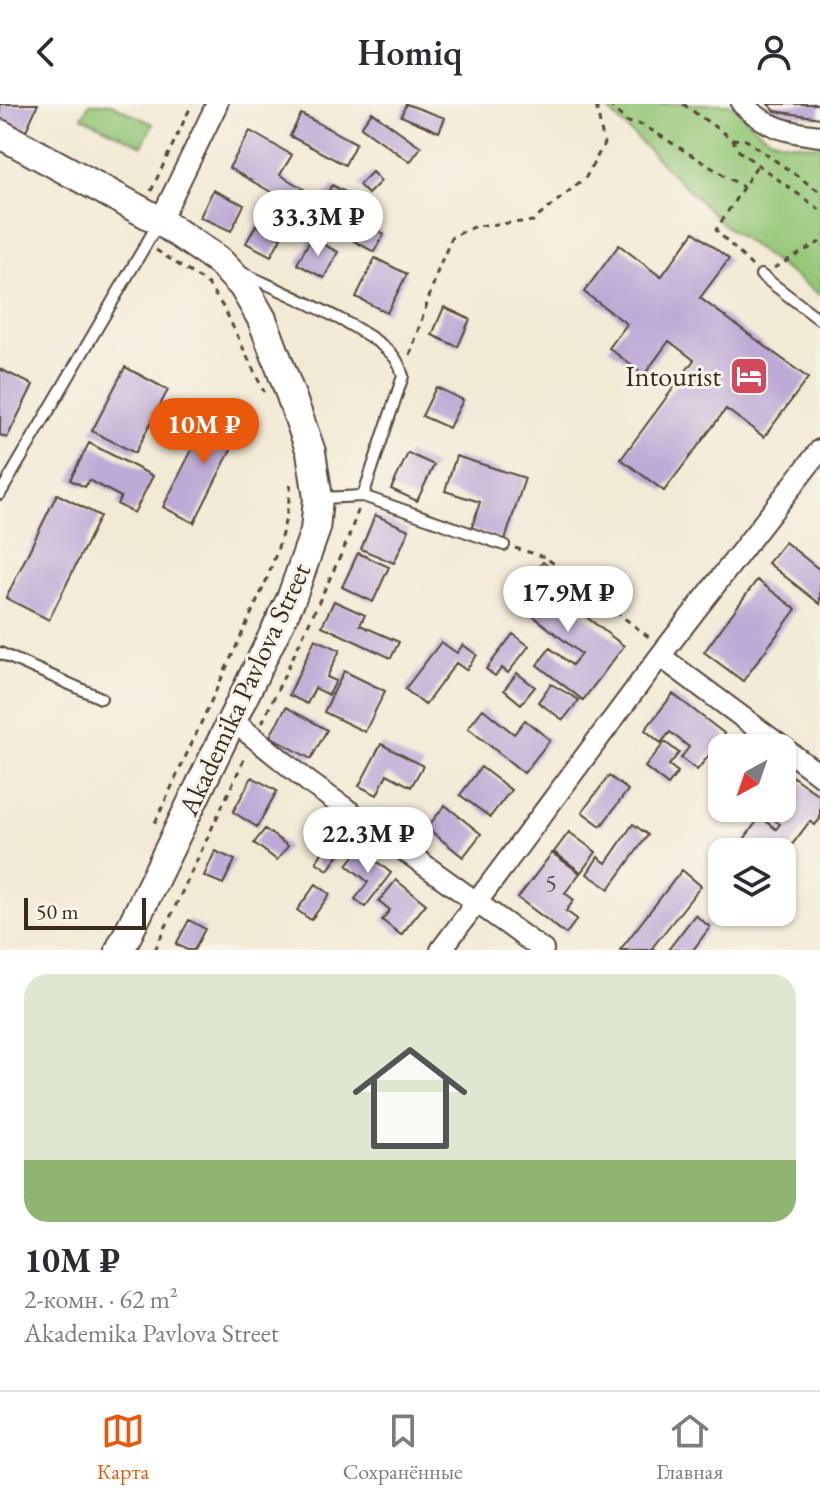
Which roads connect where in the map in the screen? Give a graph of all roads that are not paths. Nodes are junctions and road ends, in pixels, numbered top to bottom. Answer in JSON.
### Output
{"nodes":[{"id":1,"x":217,"y":104,"type":"edge"},
{"id":2,"x":742,"y":104,"type":"edge"},
{"id":3,"x":0,"y":134,"type":"edge"},
{"id":4,"x":820,"y":136,"type":"edge"},
{"id":5,"x":153,"y":232,"type":"junction"},
{"id":6,"x":218,"y":260,"type":"junction"},
{"id":7,"x":761,"y":275,"type":"road end"},
{"id":8,"x":820,"y":320,"type":"edge"},
{"id":9,"x":820,"y":450,"type":"edge"},
{"id":10,"x":0,"y":494,"type":"edge"},
{"id":11,"x":363,"y":496,"type":"junction"},
{"id":12,"x":318,"y":498,"type":"junction"},
{"id":13,"x":504,"y":545,"type":"road end"},
{"id":14,"x":0,"y":653,"type":"edge"},
{"id":15,"x":662,"y":653,"type":"junction"},
{"id":16,"x":101,"y":698,"type":"dead end"},
{"id":17,"x":232,"y":720,"type":"junction"},
{"id":18,"x":820,"y":775,"type":"edge"},
{"id":19,"x":476,"y":901,"type":"junction"},
{"id":20,"x":120,"y":950,"type":"edge"},
{"id":21,"x":441,"y":950,"type":"edge"},
{"id":22,"x":543,"y":950,"type":"edge"}],
"edges":[{"from":1,"to":5,"type":"street"},
{"from":2,"to":4,"type":"street"},
{"from":3,"to":5,"type":"street","name":"Akademika Pavlova Street"},
{"from":5,"to":6,"type":"street","name":"Akademika Pavlova Street"},
{"from":5,"to":10,"type":"lane"},
{"from":6,"to":11,"type":"lane"},
{"from":6,"to":12,"type":"street","name":"Akademika Pavlova Street"},
{"from":7,"to":8,"type":"lane"},
{"from":9,"to":15,"type":"street"},
{"from":11,"to":12,"type":"lane"},
{"from":11,"to":13,"type":"lane"},
{"from":12,"to":17,"type":"street","name":"Akademika Pavlova Street"},
{"from":14,"to":16,"type":"lane"},
{"from":15,"to":18,"type":"street"},
{"from":15,"to":19,"type":"street"},
{"from":17,"to":19,"type":"street"},
{"from":17,"to":20,"type":"street","name":"Akademika Pavlova Street"},
{"from":19,"to":21,"type":"street"},
{"from":19,"to":22,"type":"street"}]}
